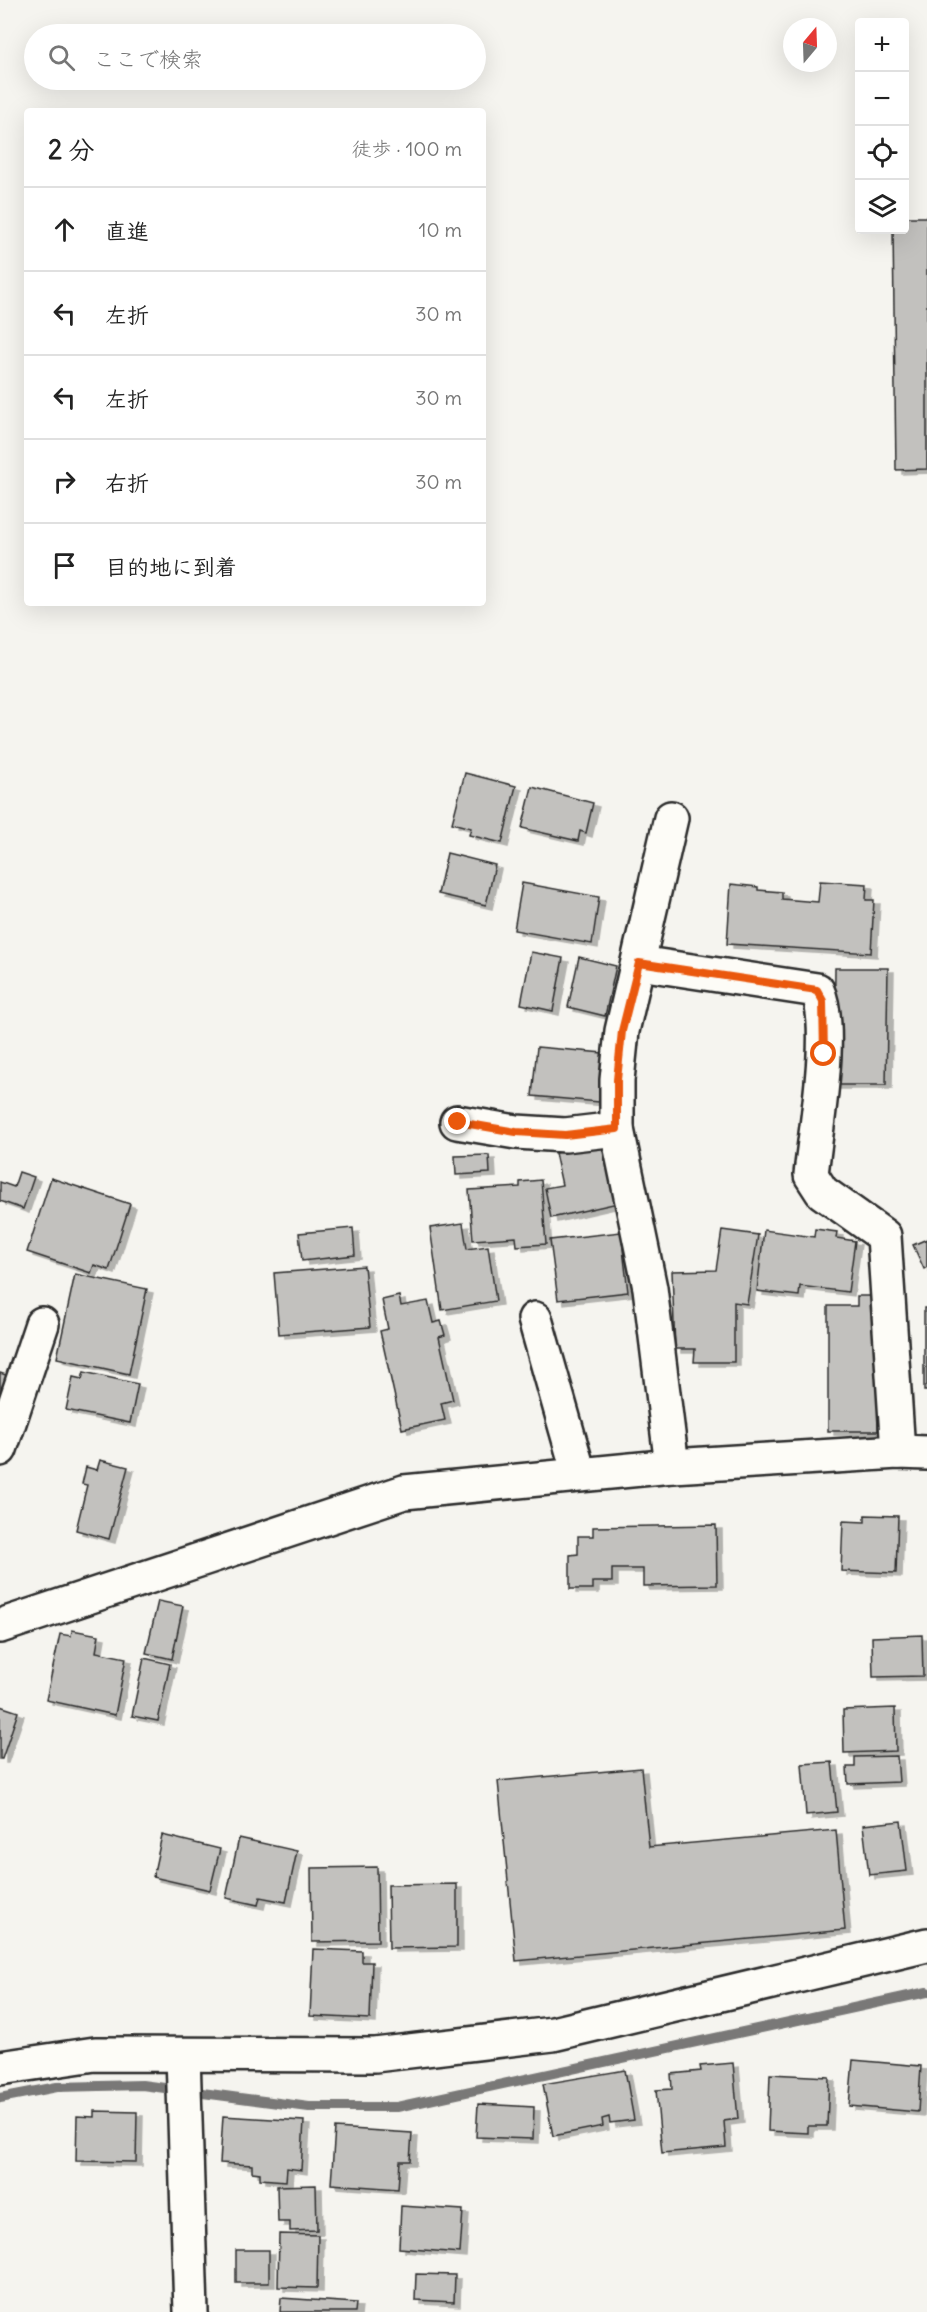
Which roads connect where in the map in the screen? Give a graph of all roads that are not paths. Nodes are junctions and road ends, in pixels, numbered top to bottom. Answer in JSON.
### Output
{"nodes":[{"id":1,"x":671,"y":818,"type":"dead end"},
{"id":2,"x":639,"y":963,"type":"junction"},
{"id":3,"x":458,"y":1122,"type":"dead end"},
{"id":4,"x":617,"y":1129,"type":"junction"},
{"id":5,"x":535,"y":1319,"type":"dead end"},
{"id":6,"x":42,"y":1324,"type":"dead end"},
{"id":7,"x":0,"y":1449,"type":"edge"},
{"id":8,"x":913,"y":1452,"type":"edge"},
{"id":9,"x":672,"y":1466,"type":"junction"},
{"id":10,"x":579,"y":1474,"type":"junction"},
{"id":11,"x":0,"y":1626,"type":"edge"},
{"id":12,"x":927,"y":1945,"type":"edge"},
{"id":13,"x":183,"y":2055,"type":"junction"},
{"id":14,"x":0,"y":2068,"type":"edge"},
{"id":15,"x":191,"y":2312,"type":"edge"}],
"edges":[{"from":1,"to":2,"type":"street"},
{"from":2,"to":4,"type":"street"},
{"from":2,"to":8,"type":"street"},
{"from":3,"to":4,"type":"street"},
{"from":4,"to":9,"type":"street"},
{"from":5,"to":10,"type":"street"},
{"from":6,"to":7,"type":"street"},
{"from":8,"to":9,"type":"street"},
{"from":9,"to":10,"type":"street"},
{"from":10,"to":11,"type":"street"},
{"from":12,"to":13,"type":"street"},
{"from":13,"to":14,"type":"street"},
{"from":13,"to":15,"type":"street"}]}
